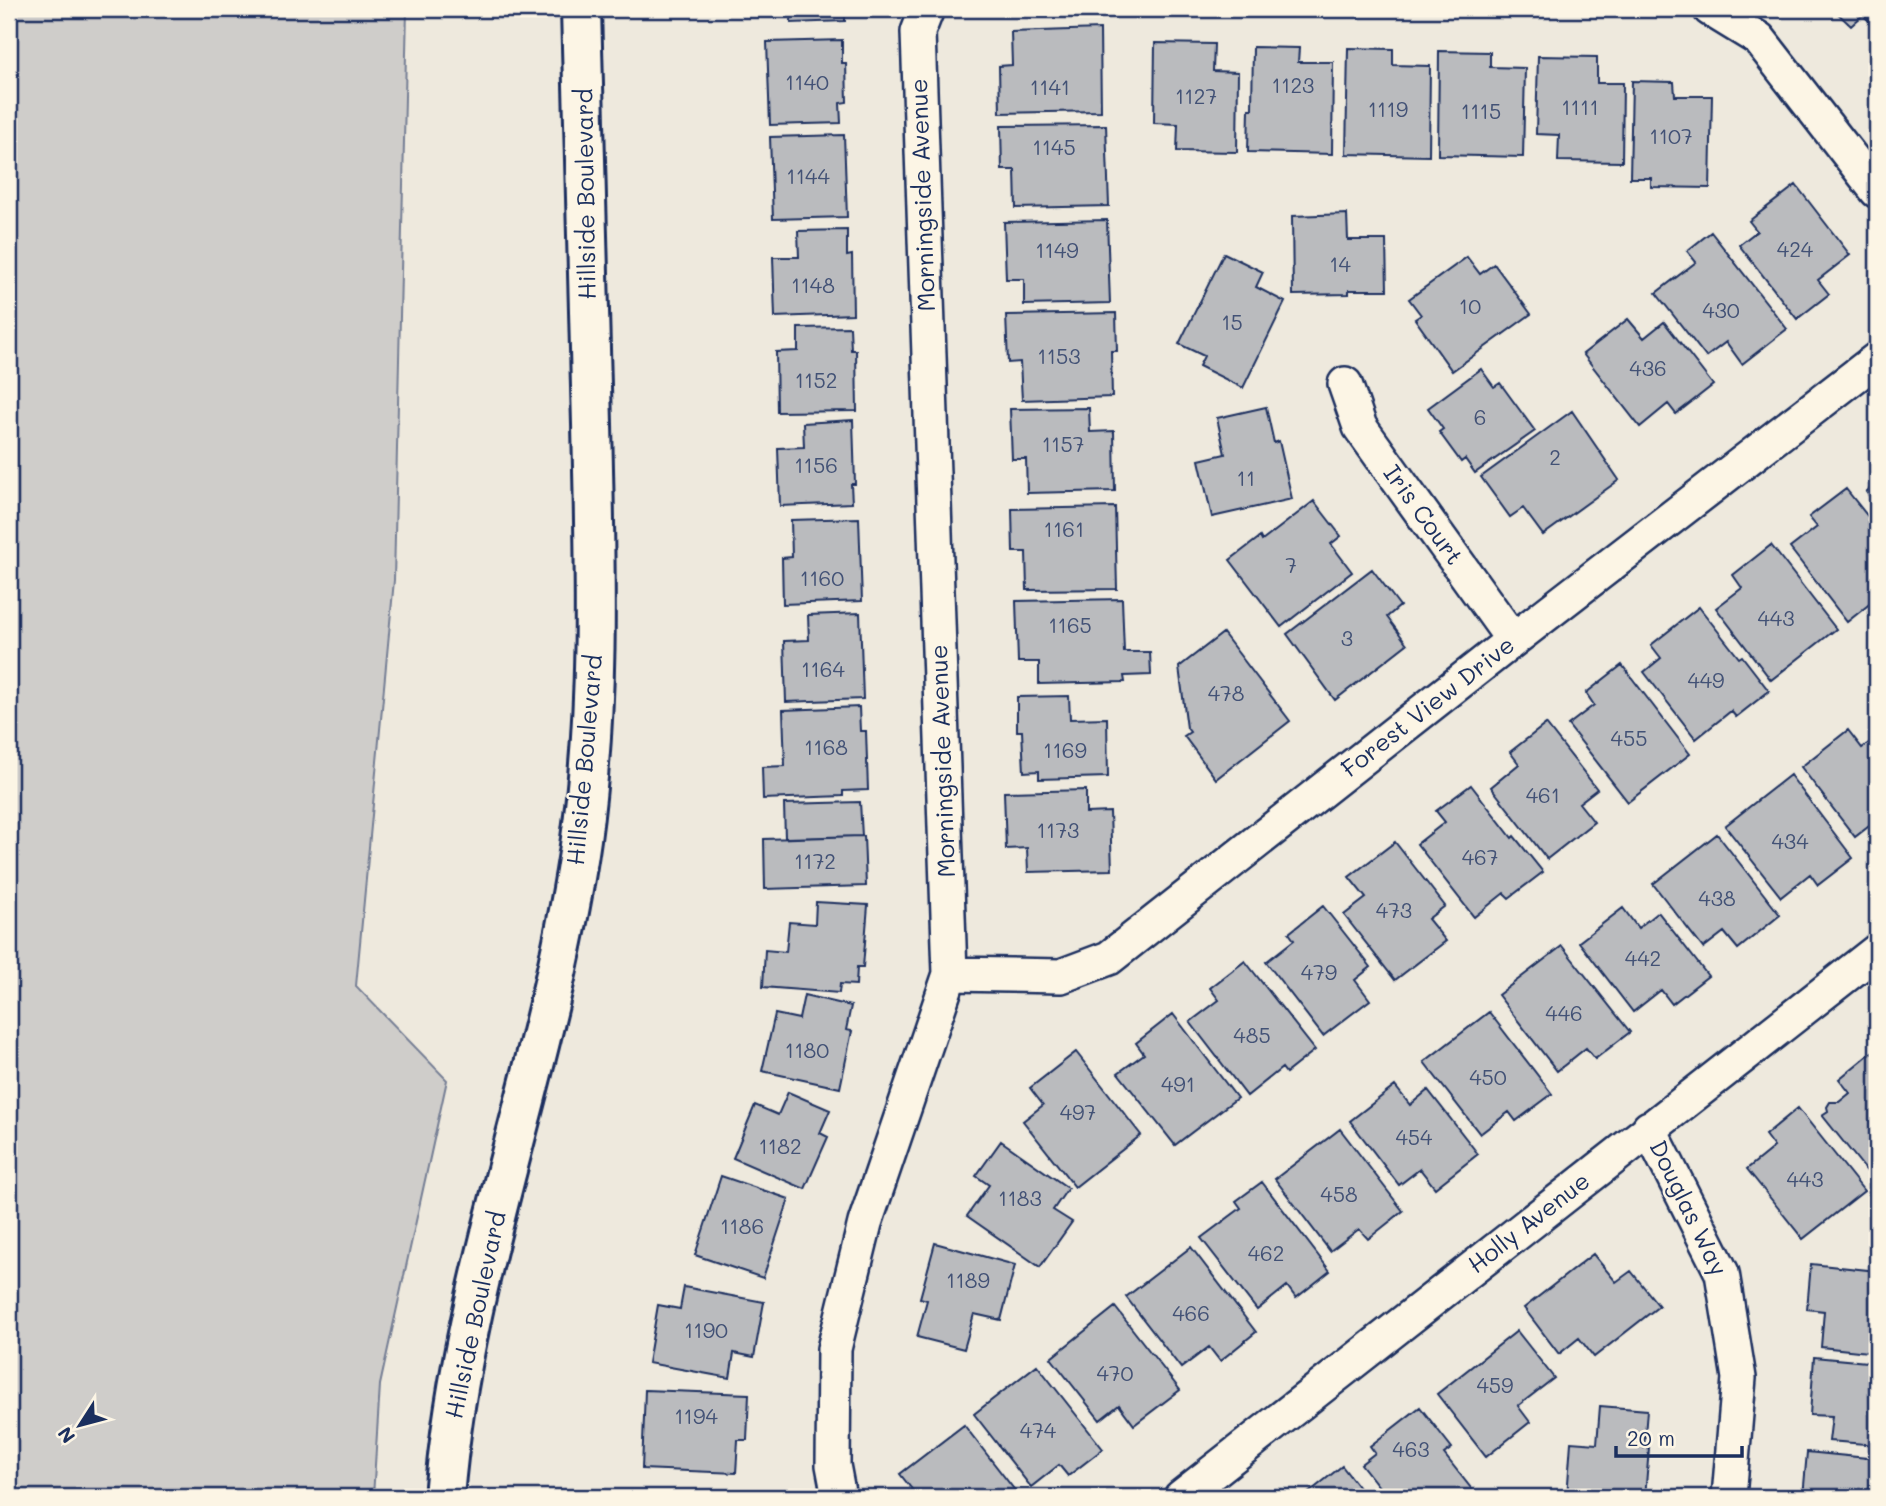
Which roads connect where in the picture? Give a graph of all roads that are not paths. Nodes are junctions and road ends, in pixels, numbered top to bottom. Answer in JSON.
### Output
{"nodes":[{"id":1,"x":581,"y":9,"type":"edge"},
{"id":2,"x":927,"y":9,"type":"edge"},
{"id":3,"x":1710,"y":9,"type":"edge"},
{"id":4,"x":1877,"y":191,"type":"edge"},
{"id":5,"x":1877,"y":359,"type":"edge"},
{"id":6,"x":1345,"y":384,"type":"dead end"},
{"id":7,"x":1513,"y":640,"type":"junction"},
{"id":8,"x":1877,"y":951,"type":"edge"},
{"id":9,"x":950,"y":974,"type":"junction"},
{"id":10,"x":1649,"y":1128,"type":"junction"},
{"id":11,"x":444,"y":1497,"type":"edge"},
{"id":12,"x":839,"y":1497,"type":"edge"},
{"id":13,"x":1181,"y":1497,"type":"edge"},
{"id":14,"x":1728,"y":1497,"type":"edge"}],
"edges":[{"from":1,"to":11,"type":"main road","name":"Hillside Boulevard"},
{"from":2,"to":9,"type":"street","name":"Morningside Avenue"},
{"from":3,"to":4,"type":"street"},
{"from":5,"to":7,"type":"street","name":"Forest View Drive"},
{"from":6,"to":7,"type":"street","name":"Iris Court"},
{"from":7,"to":9,"type":"street","name":"Forest View Drive"},
{"from":8,"to":10,"type":"street","name":"Holly Avenue"},
{"from":9,"to":12,"type":"street","name":"Morningside Avenue"},
{"from":10,"to":13,"type":"street","name":"Holly Avenue"},
{"from":10,"to":14,"type":"street","name":"Douglas Way"}]}
